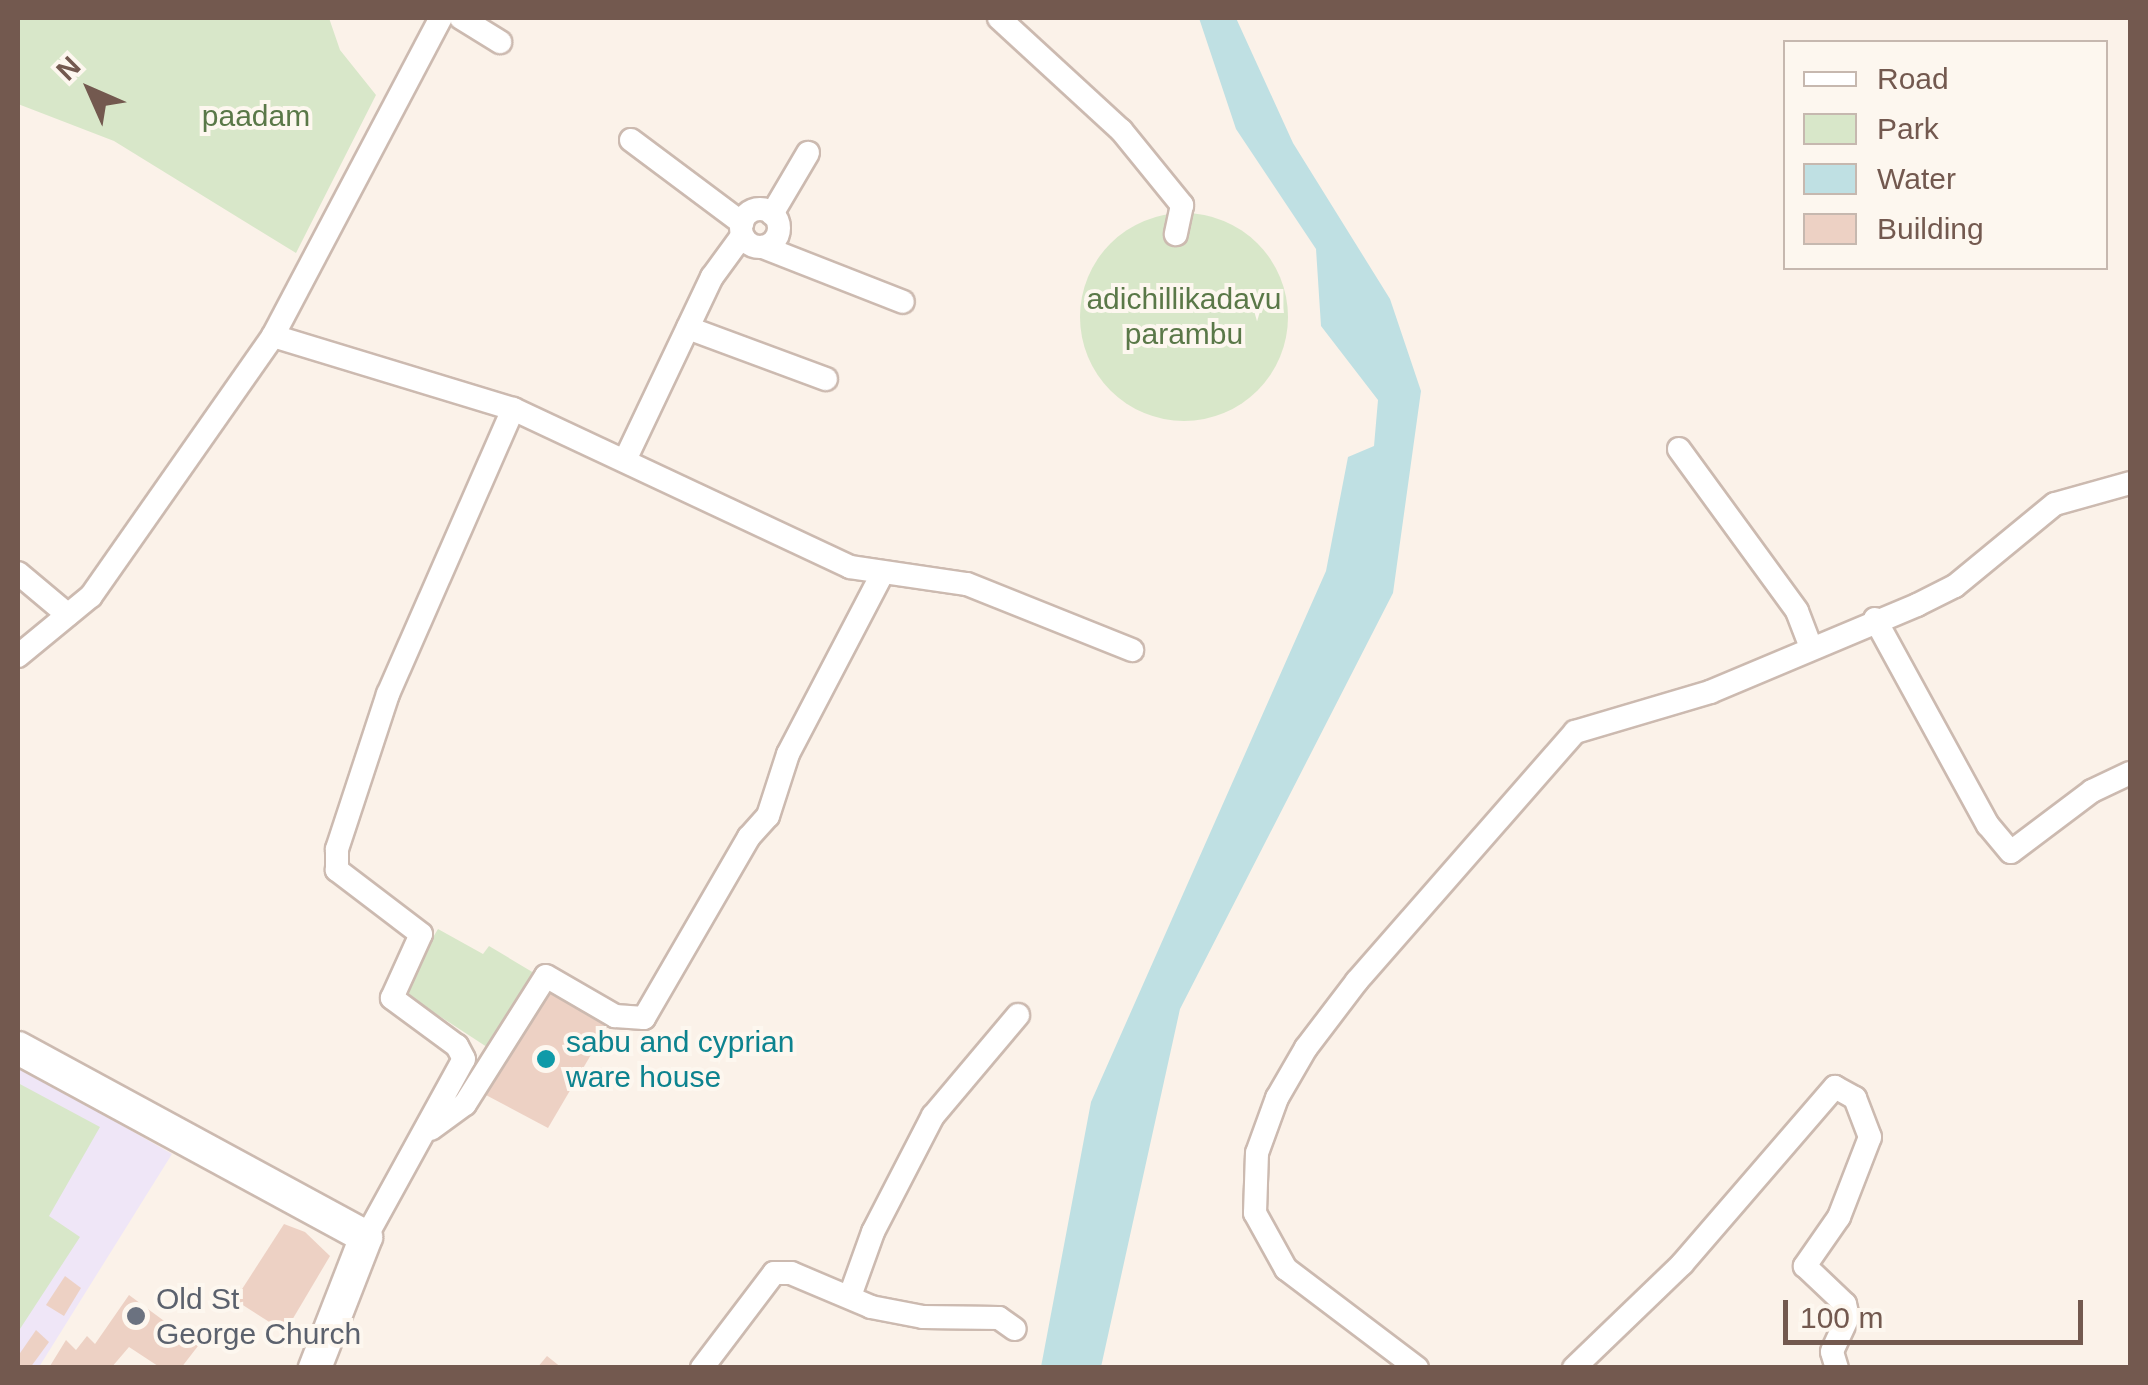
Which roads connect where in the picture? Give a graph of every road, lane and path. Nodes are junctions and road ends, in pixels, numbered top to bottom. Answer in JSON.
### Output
{"nodes":[{"id":1,"x":441,"y":18,"type":"edge"},
{"id":2,"x":460,"y":18,"type":"edge"},
{"id":3,"x":999,"y":18,"type":"edge"},
{"id":4,"x":500,"y":42,"type":"dead end"},
{"id":5,"x":631,"y":140,"type":"dead end"},
{"id":6,"x":808,"y":153,"type":"dead end"},
{"id":7,"x":1176,"y":234,"type":"dead end"},
{"id":8,"x":749,"y":236,"type":"junction"},
{"id":9,"x":903,"y":302,"type":"dead end"},
{"id":10,"x":688,"y":328,"type":"junction"},
{"id":11,"x":274,"y":336,"type":"junction"},
{"id":12,"x":826,"y":379,"type":"dead end"},
{"id":13,"x":513,"y":409,"type":"junction"},
{"id":14,"x":1680,"y":448,"type":"dead end"},
{"id":15,"x":625,"y":460,"type":"junction"},
{"id":16,"x":2130,"y":484,"type":"edge"},
{"id":17,"x":18,"y":573,"type":"edge"},
{"id":18,"x":882,"y":574,"type":"junction"},
{"id":19,"x":68,"y":615,"type":"junction"},
{"id":20,"x":1874,"y":618,"type":"junction"},
{"id":21,"x":1810,"y":647,"type":"junction"},
{"id":22,"x":1132,"y":650,"type":"dead end"},
{"id":23,"x":18,"y":656,"type":"edge"},
{"id":24,"x":2130,"y":773,"type":"edge"},
{"id":25,"x":1018,"y":1015,"type":"dead end"},
{"id":26,"x":18,"y":1048,"type":"edge"},
{"id":27,"x":424,"y":1134,"type":"junction"},
{"id":28,"x":366,"y":1236,"type":"junction"},
{"id":29,"x":850,"y":1296,"type":"junction"},
{"id":30,"x":1015,"y":1329,"type":"dead end"},
{"id":31,"x":315,"y":1368,"type":"edge"},
{"id":32,"x":702,"y":1368,"type":"edge"},
{"id":33,"x":1417,"y":1368,"type":"edge"},
{"id":34,"x":1574,"y":1368,"type":"edge"},
{"id":35,"x":1837,"y":1368,"type":"edge"}],
"edges":[{"from":1,"to":11,"type":"street"},
{"from":2,"to":4,"type":"street"},
{"from":3,"to":7,"type":"street"},
{"from":5,"to":8,"type":"street"},
{"from":6,"to":8,"type":"street"},
{"from":8,"to":9,"type":"street"},
{"from":8,"to":10,"type":"street"},
{"from":10,"to":12,"type":"street"},
{"from":10,"to":15,"type":"street"},
{"from":11,"to":13,"type":"street"},
{"from":11,"to":19,"type":"street"},
{"from":13,"to":15,"type":"street"},
{"from":13,"to":27,"type":"street"},
{"from":14,"to":21,"type":"street"},
{"from":15,"to":18,"type":"street"},
{"from":16,"to":20,"type":"street"},
{"from":17,"to":19,"type":"street"},
{"from":18,"to":22,"type":"street"},
{"from":18,"to":27,"type":"street"},
{"from":19,"to":23,"type":"street"},
{"from":20,"to":21,"type":"street"},
{"from":20,"to":24,"type":"street"},
{"from":21,"to":33,"type":"street"},
{"from":25,"to":29,"type":"street"},
{"from":26,"to":28,"type":"main road"},
{"from":27,"to":28,"type":"street"},
{"from":28,"to":31,"type":"main road"},
{"from":29,"to":30,"type":"street"},
{"from":29,"to":32,"type":"street"},
{"from":34,"to":35,"type":"street"}]}
